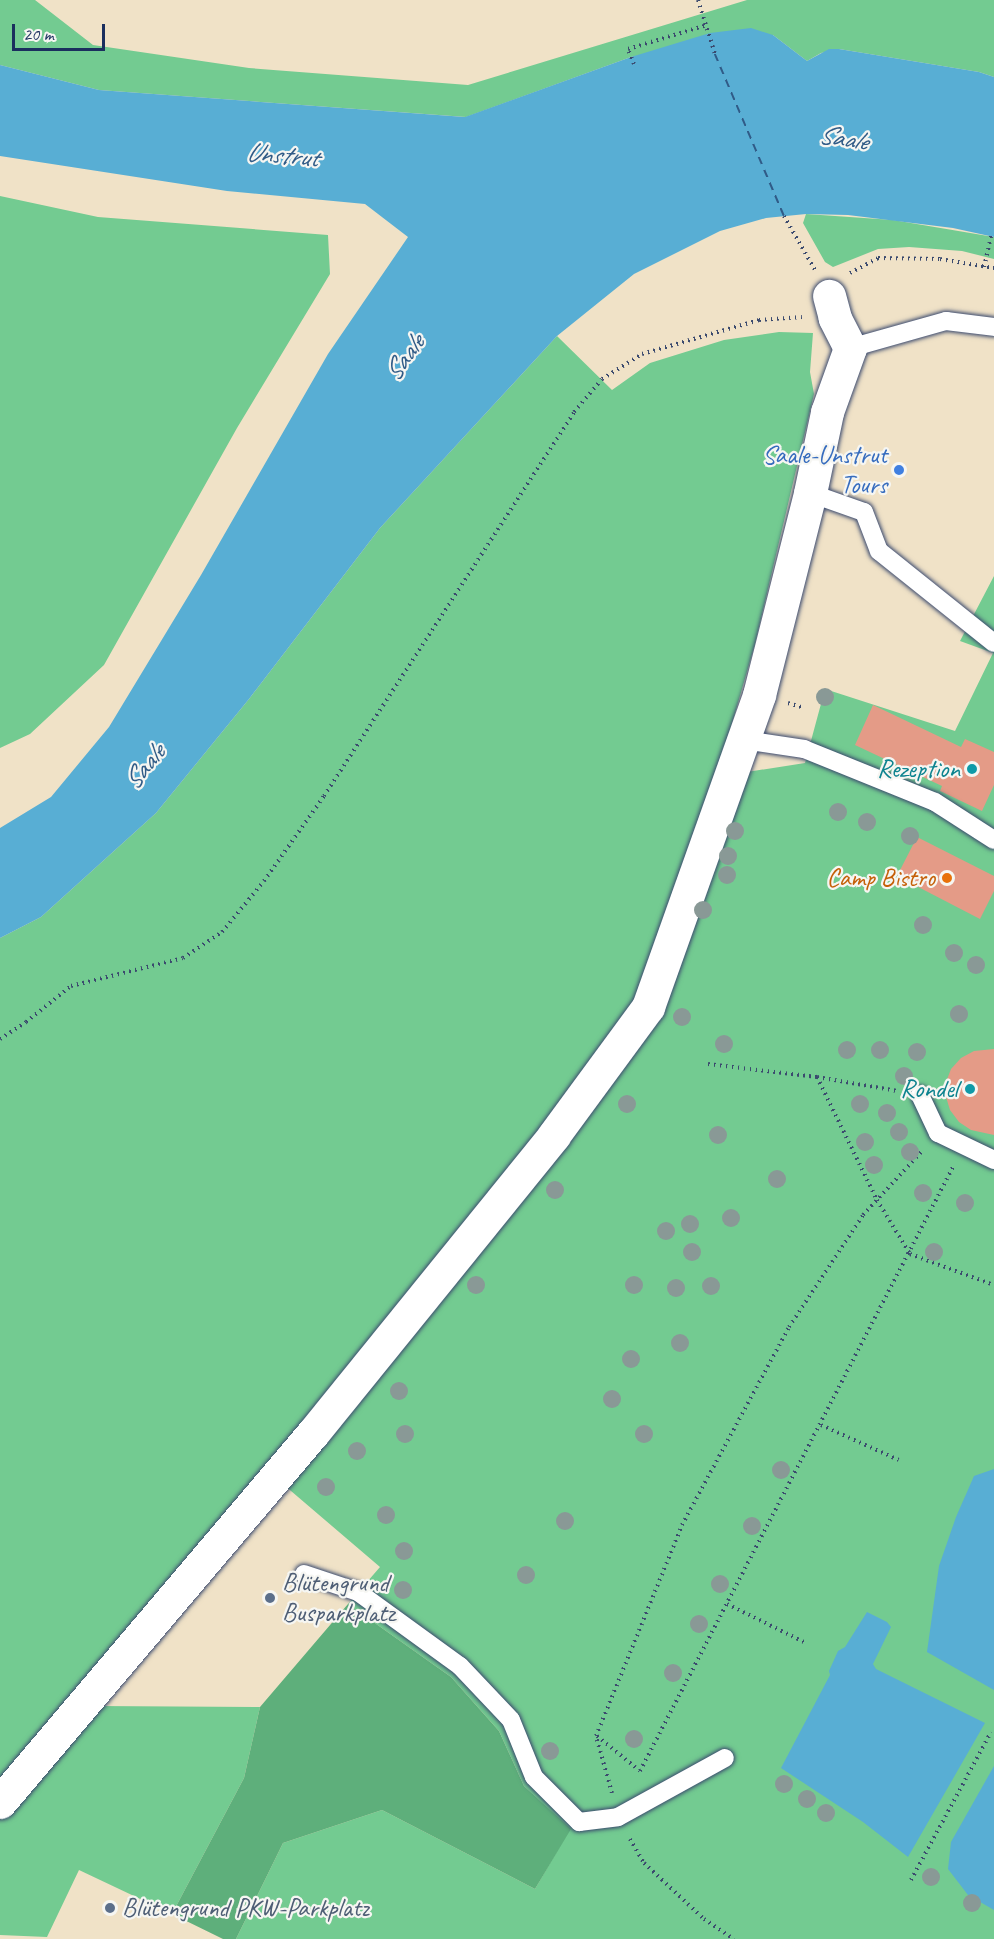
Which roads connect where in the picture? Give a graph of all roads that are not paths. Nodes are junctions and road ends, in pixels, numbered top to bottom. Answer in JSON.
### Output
{"nodes":[{"id":1,"x":823,"y":285,"type":"road end"},
{"id":2,"x":994,"y":327,"type":"edge"},
{"id":3,"x":850,"y":348,"type":"junction"},
{"id":4,"x":810,"y":493,"type":"junction"},
{"id":5,"x":994,"y":643,"type":"edge"},
{"id":6,"x":744,"y":740,"type":"junction"},
{"id":7,"x":994,"y":840,"type":"edge"},
{"id":8,"x":920,"y":1095,"type":"road end"},
{"id":9,"x":994,"y":1160,"type":"edge"},
{"id":10,"x":304,"y":1574,"type":"dead end"},
{"id":11,"x":725,"y":1758,"type":"dead end"},
{"id":12,"x":0,"y":1802,"type":"edge"}],
"edges":[{"from":1,"to":3,"type":"street"},
{"from":2,"to":3,"type":"lane"},
{"from":3,"to":4,"type":"street"},
{"from":4,"to":5,"type":"lane"},
{"from":4,"to":6,"type":"street"},
{"from":6,"to":7,"type":"lane"},
{"from":6,"to":12,"type":"street"},
{"from":8,"to":9,"type":"lane"},
{"from":10,"to":11,"type":"lane"}]}
